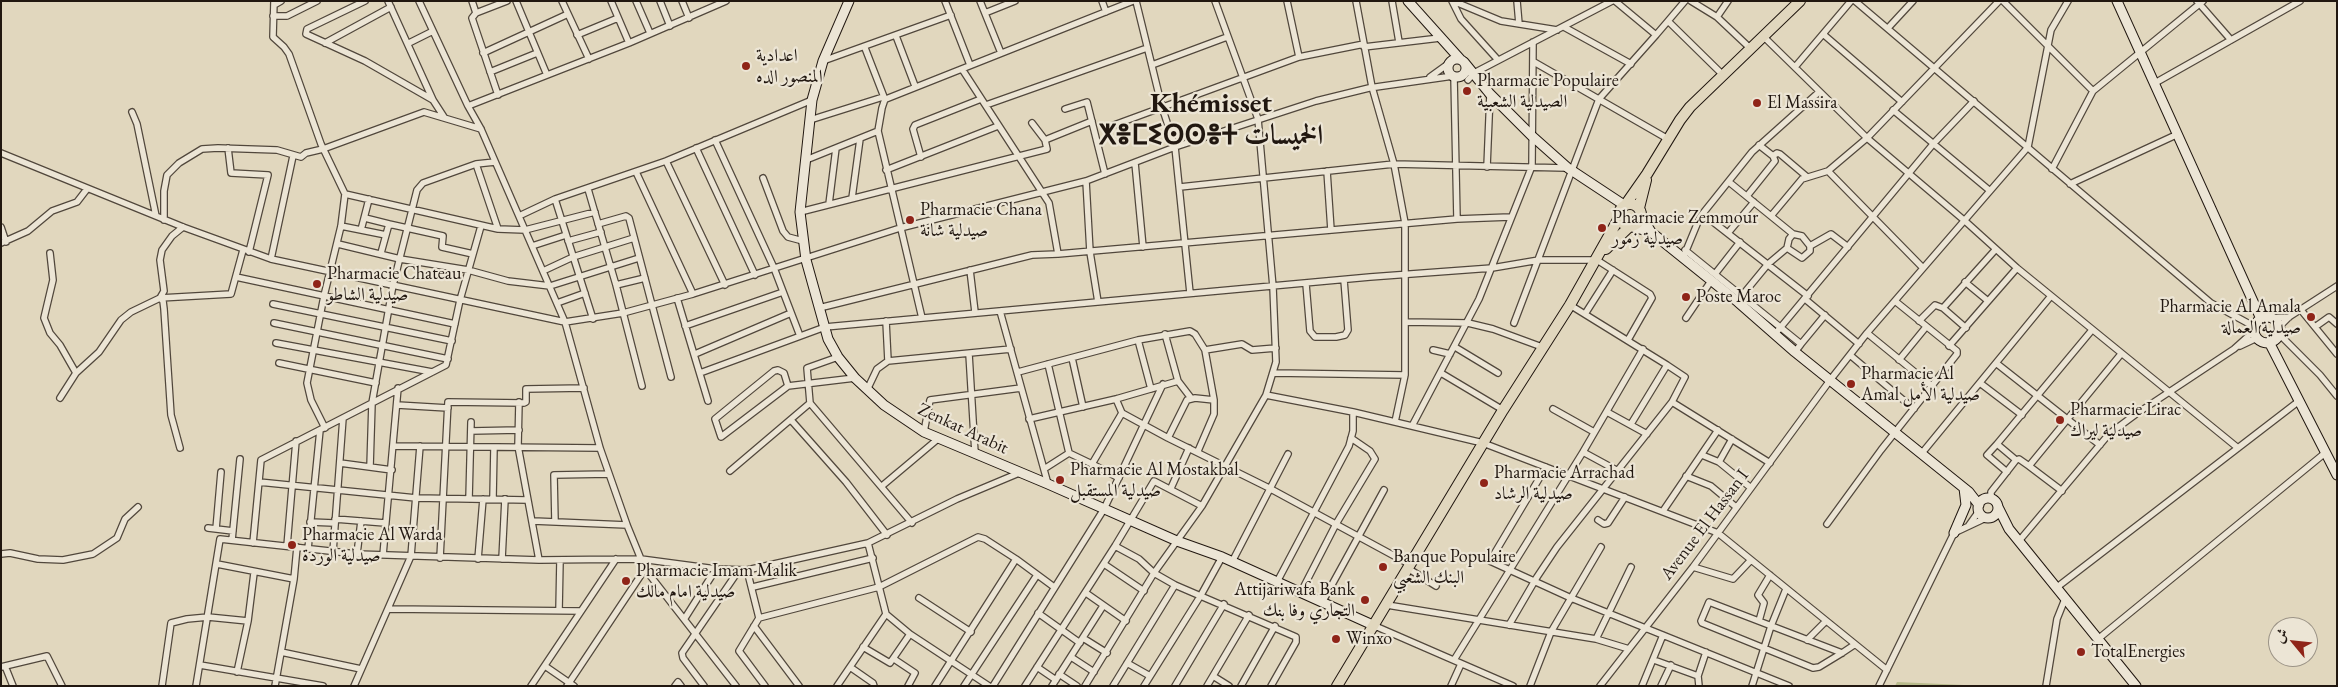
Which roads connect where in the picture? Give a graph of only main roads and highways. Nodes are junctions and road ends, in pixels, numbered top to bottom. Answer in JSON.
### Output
{"nodes":[{"id":1,"x":1800,"y":1,"type":"edge"},
{"id":2,"x":1648,"y":174,"type":"junction"},
{"id":3,"x":1622,"y":210,"type":"junction"},
{"id":4,"x":1640,"y":212,"type":"junction"},
{"id":5,"x":1630,"y":227,"type":"junction"},
{"id":6,"x":1598,"y":258,"type":"junction"},
{"id":7,"x":1337,"y":686,"type":"edge"}],
"edges":[{"from":1,"to":2,"type":"main road"},
{"from":2,"to":3,"type":"main road"},
{"from":2,"to":4,"type":"main road"},
{"from":3,"to":4,"type":"main road"},
{"from":3,"to":5,"type":"main road"},
{"from":3,"to":6,"type":"main road"},
{"from":4,"to":5,"type":"main road"},
{"from":5,"to":6,"type":"main road"},
{"from":6,"to":7,"type":"main road"}]}
